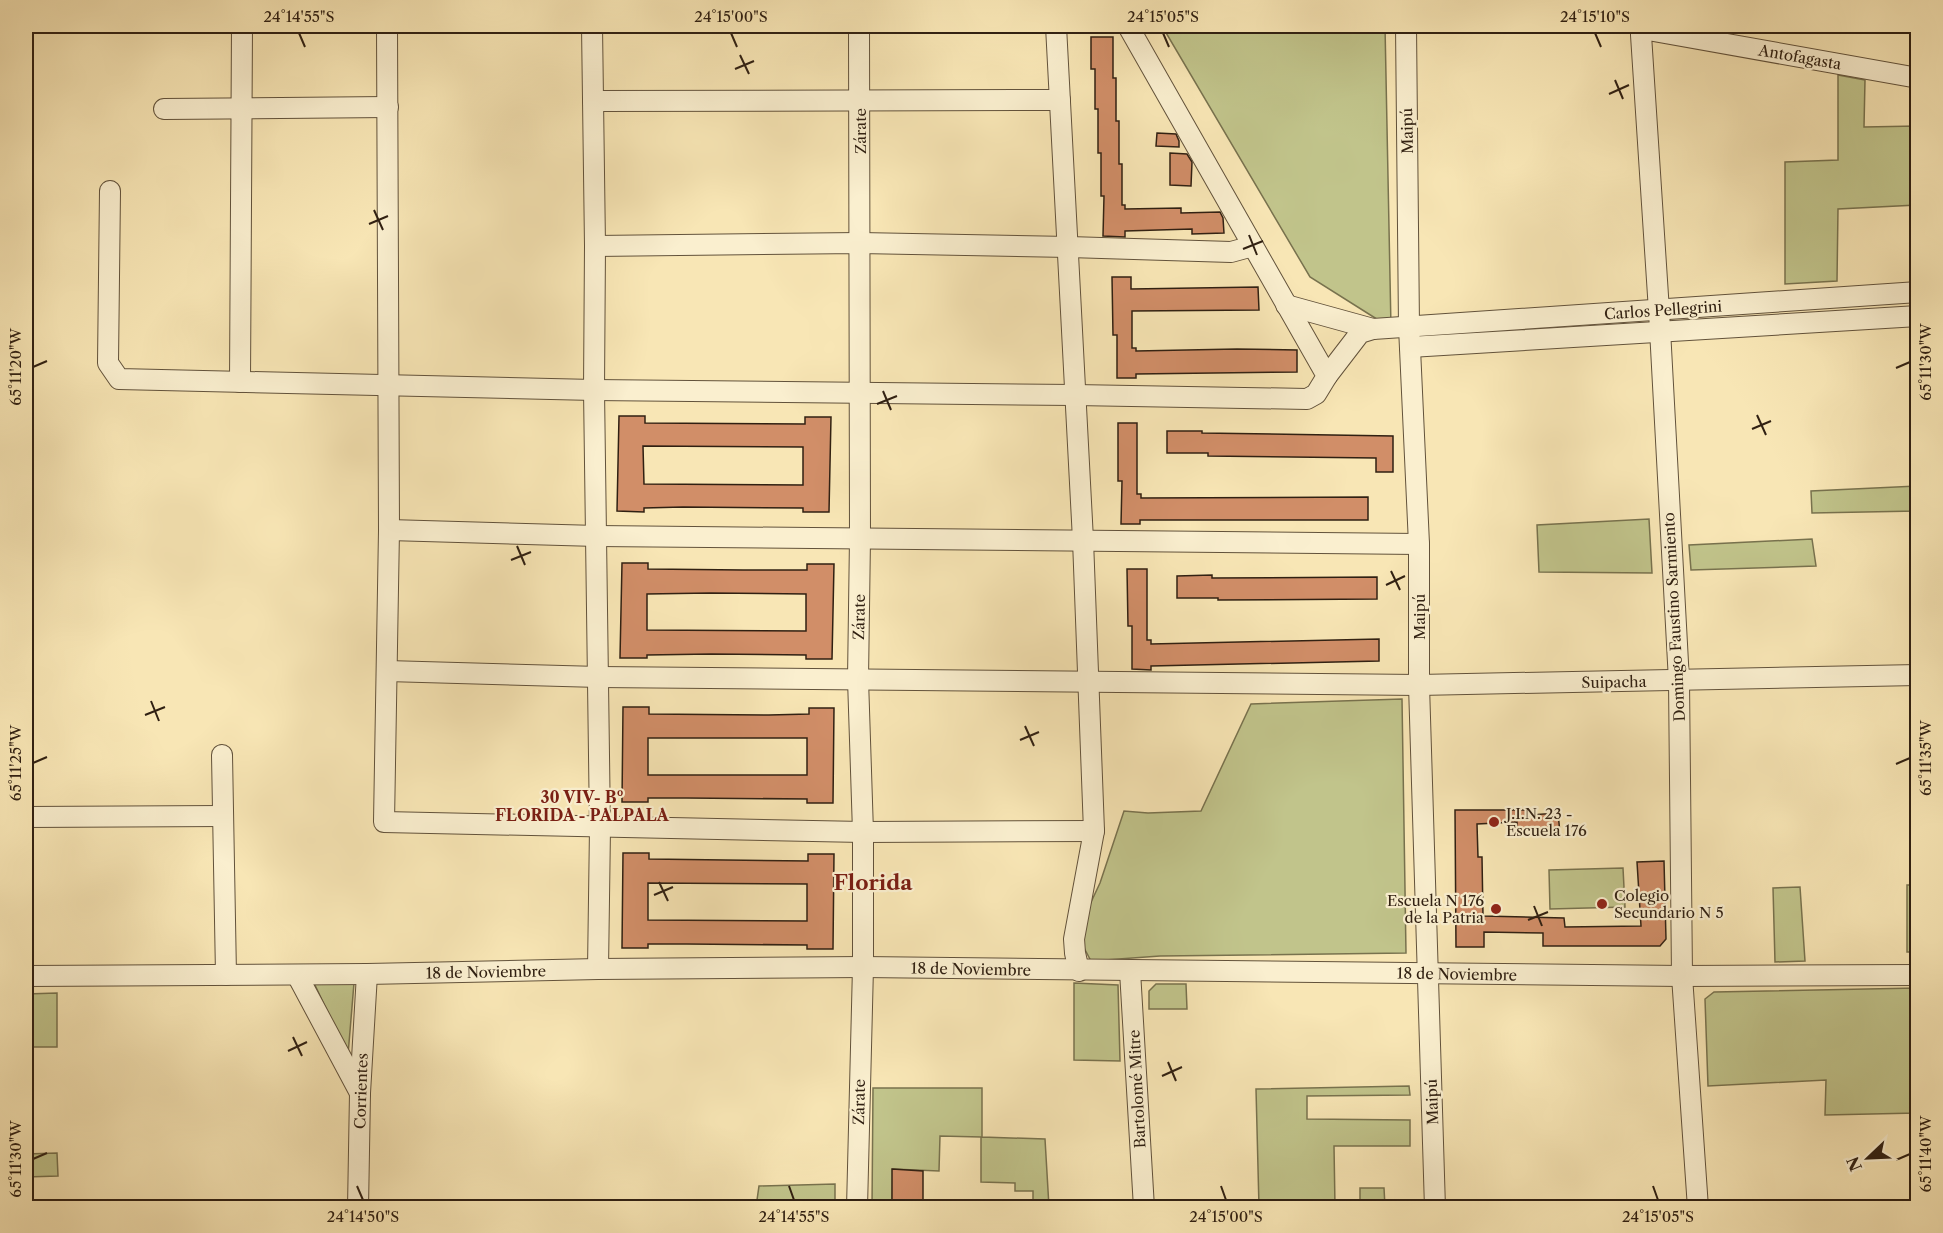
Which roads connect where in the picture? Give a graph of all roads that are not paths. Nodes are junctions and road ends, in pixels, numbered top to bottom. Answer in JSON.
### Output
{"nodes":[{"id":1,"x":242,"y":26,"type":"edge"},
{"id":2,"x":387,"y":26,"type":"edge"},
{"id":3,"x":592,"y":26,"type":"edge"},
{"id":4,"x":859,"y":26,"type":"edge"},
{"id":5,"x":1056,"y":26,"type":"edge"},
{"id":6,"x":1128,"y":26,"type":"edge"},
{"id":7,"x":1406,"y":26,"type":"edge"},
{"id":8,"x":1648,"y":30,"type":"joint"},
{"id":9,"x":1917,"y":78,"type":"edge"},
{"id":10,"x":860,"y":100,"type":"junction"},
{"id":11,"x":1060,"y":100,"type":"junction"},
{"id":12,"x":593,"y":101,"type":"junction"},
{"id":13,"x":388,"y":107,"type":"junction"},
{"id":14,"x":242,"y":108,"type":"junction"},
{"id":15,"x":164,"y":109,"type":"dead end"},
{"id":16,"x":110,"y":191,"type":"dead end"},
{"id":17,"x":861,"y":243,"type":"junction"},
{"id":18,"x":595,"y":246,"type":"junction"},
{"id":19,"x":1253,"y":246,"type":"junction"},
{"id":20,"x":1069,"y":247,"type":"junction"},
{"id":21,"x":1917,"y":292,"type":"edge"},
{"id":22,"x":1287,"y":305,"type":"junction"},
{"id":23,"x":1917,"y":316,"type":"edge"},
{"id":24,"x":1659,"y":321,"type":"junction"},
{"id":25,"x":1409,"y":327,"type":"junction"},
{"id":26,"x":1373,"y":329,"type":"junction"},
{"id":27,"x":1410,"y":347,"type":"junction"},
{"id":28,"x":1327,"y":376,"type":"junction"},
{"id":29,"x":240,"y":382,"type":"junction"},
{"id":30,"x":387,"y":386,"type":"junction"},
{"id":31,"x":594,"y":390,"type":"junction"},
{"id":32,"x":859,"y":392,"type":"junction"},
{"id":33,"x":1075,"y":394,"type":"junction"},
{"id":34,"x":389,"y":530,"type":"junction"},
{"id":35,"x":597,"y":536,"type":"junction"},
{"id":36,"x":860,"y":538,"type":"junction"},
{"id":37,"x":1083,"y":540,"type":"junction"},
{"id":38,"x":1419,"y":544,"type":"junction"},
{"id":39,"x":387,"y":671,"type":"junction"},
{"id":40,"x":1917,"y":675,"type":"edge"},
{"id":41,"x":599,"y":677,"type":"junction"},
{"id":42,"x":858,"y":679,"type":"junction"},
{"id":43,"x":1678,"y":681,"type":"junction"},
{"id":44,"x":1089,"y":683,"type":"junction"},
{"id":45,"x":1419,"y":685,"type":"junction"},
{"id":46,"x":222,"y":755,"type":"dead end"},
{"id":47,"x":223,"y":816,"type":"junction"},
{"id":48,"x":26,"y":817,"type":"edge"},
{"id":49,"x":600,"y":828,"type":"junction"},
{"id":50,"x":1094,"y":831,"type":"junction"},
{"id":51,"x":863,"y":832,"type":"junction"},
{"id":52,"x":863,"y":967,"type":"junction"},
{"id":53,"x":598,"y":969,"type":"junction"},
{"id":54,"x":1079,"y":971,"type":"junction"},
{"id":55,"x":1130,"y":971,"type":"junction"},
{"id":56,"x":1428,"y":973,"type":"junction"},
{"id":57,"x":368,"y":974,"type":"junction"},
{"id":58,"x":226,"y":975,"type":"junction"},
{"id":59,"x":297,"y":975,"type":"junction"},
{"id":60,"x":1917,"y":975,"type":"edge"},
{"id":61,"x":26,"y":976,"type":"edge"},
{"id":62,"x":1682,"y":976,"type":"junction"},
{"id":63,"x":360,"y":1093,"type":"junction"},
{"id":64,"x":358,"y":1208,"type":"edge"},
{"id":65,"x":856,"y":1208,"type":"edge"},
{"id":66,"x":1144,"y":1208,"type":"edge"},
{"id":67,"x":1435,"y":1208,"type":"edge"},
{"id":68,"x":1698,"y":1208,"type":"edge"}],
"edges":[{"from":1,"to":14,"type":"street"},
{"from":2,"to":13,"type":"street"},
{"from":3,"to":12,"type":"street"},
{"from":4,"to":10,"type":"street","name":"Zárate"},
{"from":5,"to":11,"type":"street"},
{"from":6,"to":19,"type":"street"},
{"from":7,"to":25,"type":"street","name":"Maipú"},
{"from":8,"to":9,"type":"street","name":"Antofagasta"},
{"from":8,"to":24,"type":"street","name":"Domingo Faustino Sarmiento"},
{"from":10,"to":11,"type":"street"},
{"from":10,"to":12,"type":"street"},
{"from":10,"to":17,"type":"street","name":"Zárate"},
{"from":11,"to":20,"type":"street"},
{"from":12,"to":18,"type":"street"},
{"from":13,"to":14,"type":"street"},
{"from":13,"to":30,"type":"street"},
{"from":14,"to":15,"type":"street"},
{"from":14,"to":29,"type":"street"},
{"from":16,"to":29,"type":"street"},
{"from":17,"to":18,"type":"street"},
{"from":17,"to":20,"type":"street"},
{"from":17,"to":32,"type":"street","name":"Zárate"},
{"from":18,"to":31,"type":"street"},
{"from":19,"to":20,"type":"street"},
{"from":19,"to":22,"type":"street"},
{"from":20,"to":33,"type":"street"},
{"from":21,"to":24,"type":"street","name":"Carlos Pellegrini"},
{"from":22,"to":26,"type":"street"},
{"from":22,"to":28,"type":"street"},
{"from":23,"to":24,"type":"street","name":"Carlos Pellegrini"},
{"from":24,"to":25,"type":"street","name":"Carlos Pellegrini"},
{"from":24,"to":27,"type":"street","name":"Carlos Pellegrini"},
{"from":24,"to":43,"type":"street","name":"Domingo Faustino Sarmiento"},
{"from":25,"to":26,"type":"street","name":"Carlos Pellegrini"},
{"from":25,"to":27,"type":"street","name":"Maipú"},
{"from":26,"to":28,"type":"street"},
{"from":27,"to":38,"type":"street","name":"Maipú"},
{"from":28,"to":33,"type":"street"},
{"from":29,"to":30,"type":"street"},
{"from":30,"to":31,"type":"street"},
{"from":30,"to":34,"type":"street"},
{"from":31,"to":32,"type":"street"},
{"from":31,"to":35,"type":"street"},
{"from":32,"to":33,"type":"street"},
{"from":32,"to":36,"type":"street","name":"Zárate"},
{"from":33,"to":37,"type":"street"},
{"from":34,"to":35,"type":"street"},
{"from":34,"to":39,"type":"street"},
{"from":35,"to":36,"type":"street"},
{"from":35,"to":41,"type":"street"},
{"from":36,"to":37,"type":"street"},
{"from":36,"to":42,"type":"street","name":"Zárate"},
{"from":37,"to":38,"type":"street"},
{"from":37,"to":44,"type":"street"},
{"from":38,"to":45,"type":"street","name":"Maipú"},
{"from":39,"to":41,"type":"street","name":"Suipacha"},
{"from":39,"to":49,"type":"street"},
{"from":40,"to":43,"type":"street","name":"Suipacha"},
{"from":41,"to":42,"type":"street","name":"Suipacha"},
{"from":41,"to":49,"type":"street"},
{"from":42,"to":44,"type":"street","name":"Suipacha"},
{"from":42,"to":51,"type":"street","name":"Zárate"},
{"from":43,"to":45,"type":"street","name":"Suipacha"},
{"from":43,"to":62,"type":"street","name":"Domingo Faustino Sarmiento"},
{"from":44,"to":45,"type":"street","name":"Suipacha"},
{"from":44,"to":50,"type":"street"},
{"from":45,"to":56,"type":"street","name":"Maipú"},
{"from":46,"to":47,"type":"street"},
{"from":47,"to":48,"type":"street"},
{"from":47,"to":58,"type":"street"},
{"from":49,"to":51,"type":"street"},
{"from":49,"to":53,"type":"street"},
{"from":50,"to":51,"type":"street"},
{"from":50,"to":54,"type":"street"},
{"from":51,"to":52,"type":"street","name":"Zárate"},
{"from":52,"to":53,"type":"street","name":"18 de Noviembre"},
{"from":52,"to":54,"type":"street","name":"18 de Noviembre"},
{"from":52,"to":65,"type":"street","name":"Zárate"},
{"from":53,"to":57,"type":"street","name":"18 de Noviembre"},
{"from":54,"to":55,"type":"street","name":"18 de Noviembre"},
{"from":55,"to":56,"type":"street","name":"18 de Noviembre"},
{"from":55,"to":66,"type":"street","name":"Bartolomé Mitre"},
{"from":56,"to":62,"type":"street","name":"18 de Noviembre"},
{"from":56,"to":67,"type":"street","name":"Maipú"},
{"from":57,"to":59,"type":"street","name":"18 de Noviembre"},
{"from":57,"to":63,"type":"street","name":"Corrientes"},
{"from":58,"to":59,"type":"street","name":"18 de Noviembre"},
{"from":58,"to":61,"type":"street","name":"18 de Noviembre"},
{"from":59,"to":63,"type":"street"},
{"from":60,"to":62,"type":"street","name":"18 de Noviembre"},
{"from":62,"to":68,"type":"street","name":"Domingo Faustino Sarmiento"},
{"from":63,"to":64,"type":"street","name":"Corrientes"}]}
